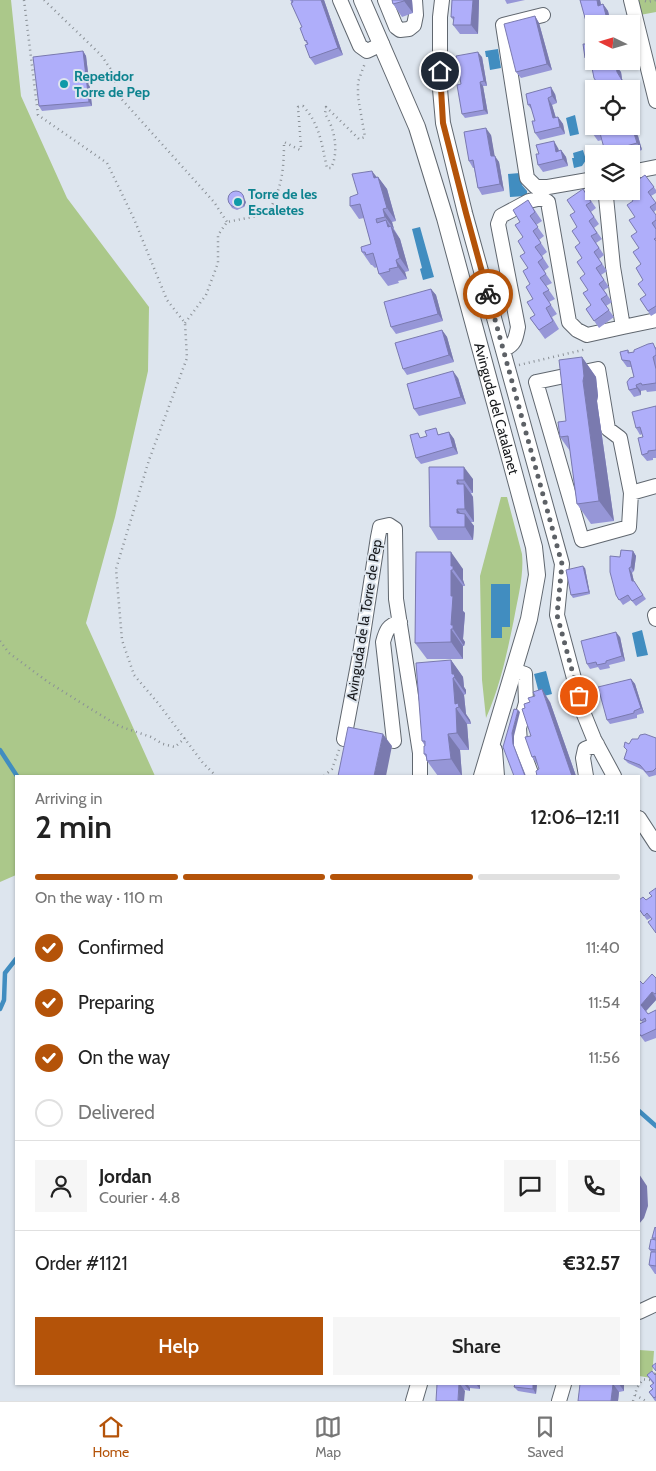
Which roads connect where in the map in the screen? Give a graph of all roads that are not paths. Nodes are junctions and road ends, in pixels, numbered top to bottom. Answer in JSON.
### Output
{"nodes":[{"id":1,"x":340,"y":0,"type":"edge"},
{"id":2,"x":362,"y":0,"type":"edge"},
{"id":3,"x":385,"y":0,"type":"edge"},
{"id":4,"x":415,"y":0,"type":"edge"},
{"id":5,"x":442,"y":0,"type":"edge"},
{"id":6,"x":631,"y":0,"type":"edge"},
{"id":7,"x":543,"y":14,"type":"dead end"},
{"id":8,"x":382,"y":44,"type":"junction"},
{"id":9,"x":656,"y":101,"type":"edge"},
{"id":10,"x":656,"y":167,"type":"edge"},
{"id":11,"x":640,"y":170,"type":"edge"},
{"id":12,"x":585,"y":181,"type":"edge"},
{"id":13,"x":606,"y":200,"type":"edge"},
{"id":14,"x":656,"y":320,"type":"edge"},
{"id":15,"x":623,"y":327,"type":"junction"},
{"id":16,"x":504,"y":349,"type":"junction"},
{"id":17,"x":656,"y":486,"type":"edge"},
{"id":18,"x":630,"y":493,"type":"junction"},
{"id":19,"x":400,"y":622,"type":"junction"},
{"id":20,"x":514,"y":670,"type":"junction"},
{"id":21,"x":344,"y":738,"type":"edge"},
{"id":22,"x":494,"y":738,"type":"junction"},
{"id":23,"x":394,"y":741,"type":"dead end"},
{"id":24,"x":595,"y":742,"type":"junction"},
{"id":25,"x":420,"y":775,"type":"edge"},
{"id":26,"x":482,"y":775,"type":"edge"},
{"id":27,"x":496,"y":775,"type":"edge"},
{"id":28,"x":532,"y":775,"type":"edge"},
{"id":29,"x":586,"y":775,"type":"edge"},
{"id":30,"x":613,"y":775,"type":"edge"},
{"id":31,"x":640,"y":820,"type":"edge"},
{"id":32,"x":656,"y":844,"type":"edge"},
{"id":33,"x":656,"y":1304,"type":"edge"},
{"id":34,"x":640,"y":1312,"type":"edge"},
{"id":35,"x":419,"y":1385,"type":"edge"},
{"id":36,"x":424,"y":1385,"type":"edge"},
{"id":37,"x":564,"y":1385,"type":"edge"},
{"id":38,"x":414,"y":1401,"type":"edge"},
{"id":39,"x":423,"y":1401,"type":"edge"},
{"id":40,"x":559,"y":1401,"type":"edge"}],
"edges":[{"from":1,"to":8,"type":"street"},
{"from":2,"to":8,"type":"main road","name":"Avinguda del Catalanet"},
{"from":3,"to":4,"type":"street"},
{"from":5,"to":16,"type":"street"},
{"from":6,"to":9,"type":"street"},
{"from":7,"to":12,"type":"street"},
{"from":8,"to":20,"type":"main road","name":"Avinguda del Catalanet"},
{"from":10,"to":11,"type":"street"},
{"from":13,"to":15,"type":"street"},
{"from":14,"to":15,"type":"street"},
{"from":15,"to":16,"type":"street"},
{"from":16,"to":24,"type":"street"},
{"from":17,"to":18,"type":"street"},
{"from":18,"to":18,"type":"street"},
{"from":19,"to":21,"type":"street","name":"Avinguda de la Torre de Pep"},
{"from":19,"to":23,"type":"street"},
{"from":19,"to":25,"type":"street","name":"Avinguda de la Torre de Pep"},
{"from":20,"to":22,"type":"main road","name":"Avinguda del Catalanet"},
{"from":20,"to":28,"type":"street"},
{"from":22,"to":26,"type":"main road","name":"Avinguda del Catalanet"},
{"from":22,"to":27,"type":"main road","name":"Avinguda del Catalanet"},
{"from":24,"to":29,"type":"street"},
{"from":24,"to":30,"type":"street"},
{"from":31,"to":32,"type":"street"},
{"from":33,"to":34,"type":"street"},
{"from":35,"to":38,"type":"main road"},
{"from":36,"to":39,"type":"main road"},
{"from":37,"to":40,"type":"street"}]}
